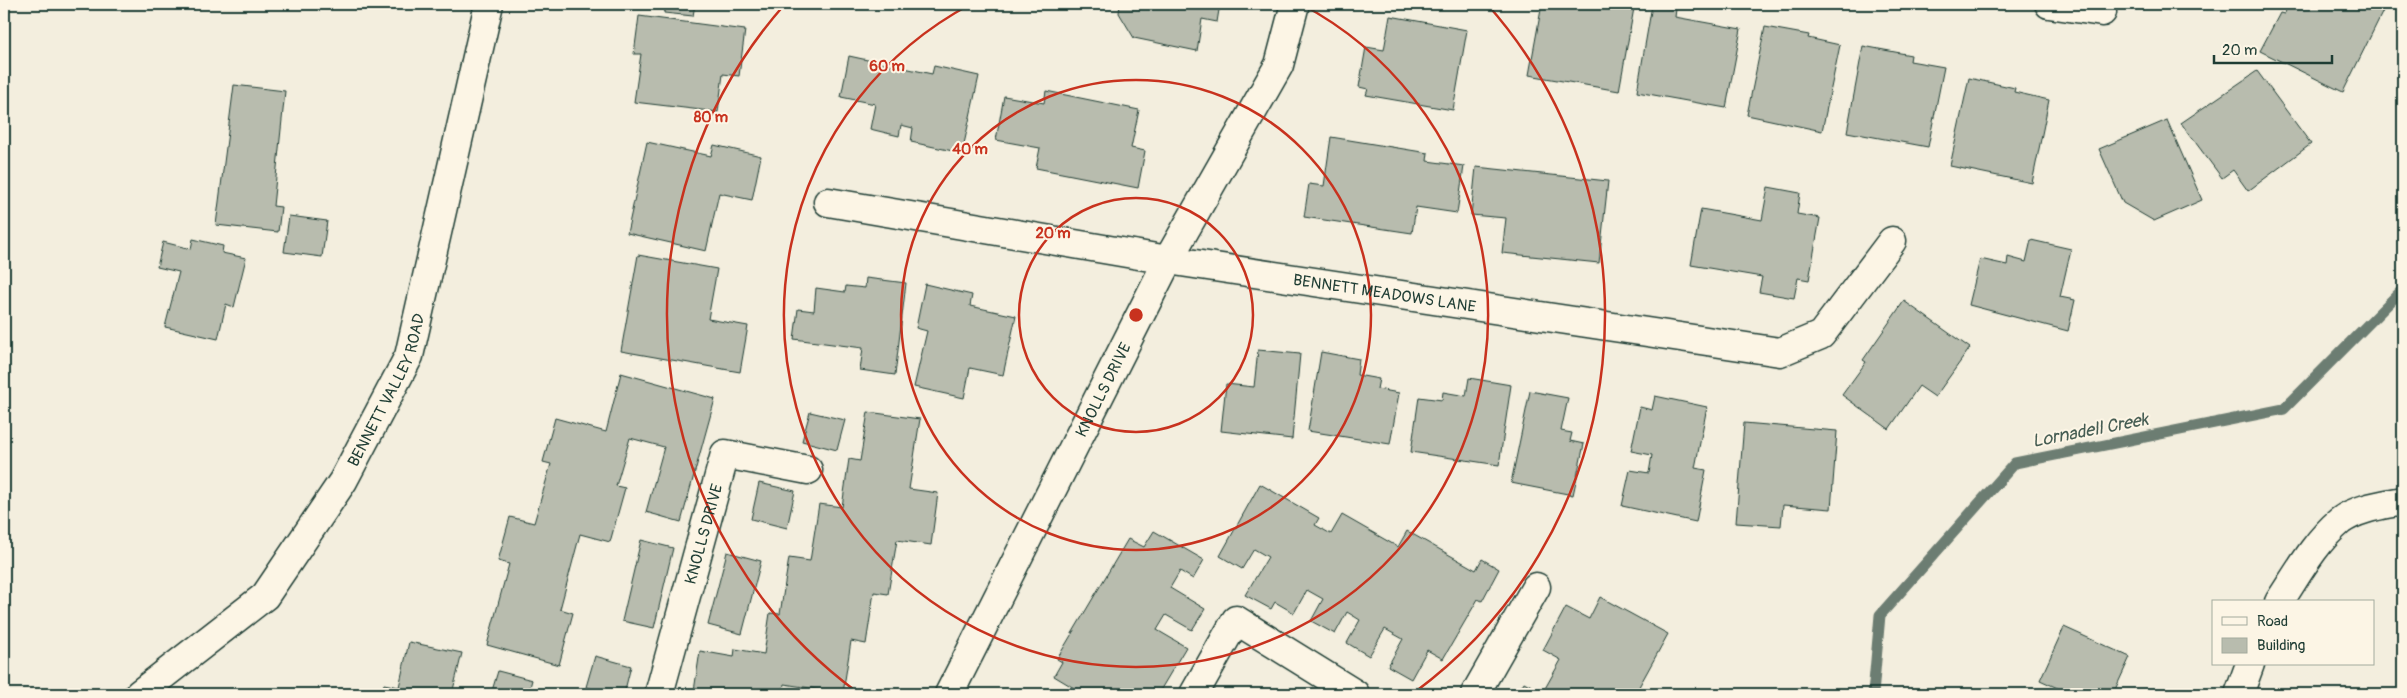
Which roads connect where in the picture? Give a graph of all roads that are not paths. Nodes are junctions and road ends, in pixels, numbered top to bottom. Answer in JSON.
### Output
{"nodes":[{"id":1,"x":489,"y":4,"type":"edge"},
{"id":2,"x":1294,"y":4,"type":"edge"},
{"id":3,"x":2049,"y":4,"type":"edge"},
{"id":4,"x":2102,"y":12,"type":"dead end"},
{"id":5,"x":828,"y":202,"type":"dead end"},
{"id":6,"x":1892,"y":241,"type":"dead end"},
{"id":7,"x":1168,"y":260,"type":"junction"},
{"id":8,"x":808,"y":470,"type":"dead end"},
{"id":9,"x":2403,"y":501,"type":"edge"},
{"id":10,"x":1536,"y":588,"type":"dead end"},
{"id":11,"x":2279,"y":600,"type":"edge"},
{"id":12,"x":139,"y":694,"type":"edge"},
{"id":13,"x":660,"y":694,"type":"edge"},
{"id":14,"x":949,"y":694,"type":"edge"},
{"id":15,"x":1194,"y":694,"type":"edge"},
{"id":16,"x":1355,"y":694,"type":"edge"},
{"id":17,"x":1475,"y":694,"type":"edge"}],
"edges":[{"from":1,"to":12,"type":"street","name":"BENNETT VALLEY ROAD"},
{"from":2,"to":7,"type":"street","name":"KNOLLS DRIVE"},
{"from":3,"to":4,"type":"street"},
{"from":5,"to":7,"type":"street","name":"BENNETT MEADOWS LANE"},
{"from":6,"to":7,"type":"street","name":"BENNETT MEADOWS LANE"},
{"from":7,"to":14,"type":"street","name":"KNOLLS DRIVE"},
{"from":8,"to":13,"type":"street","name":"KNOLLS DRIVE"},
{"from":9,"to":11,"type":"street"},
{"from":10,"to":17,"type":"street"},
{"from":15,"to":16,"type":"street"}]}
